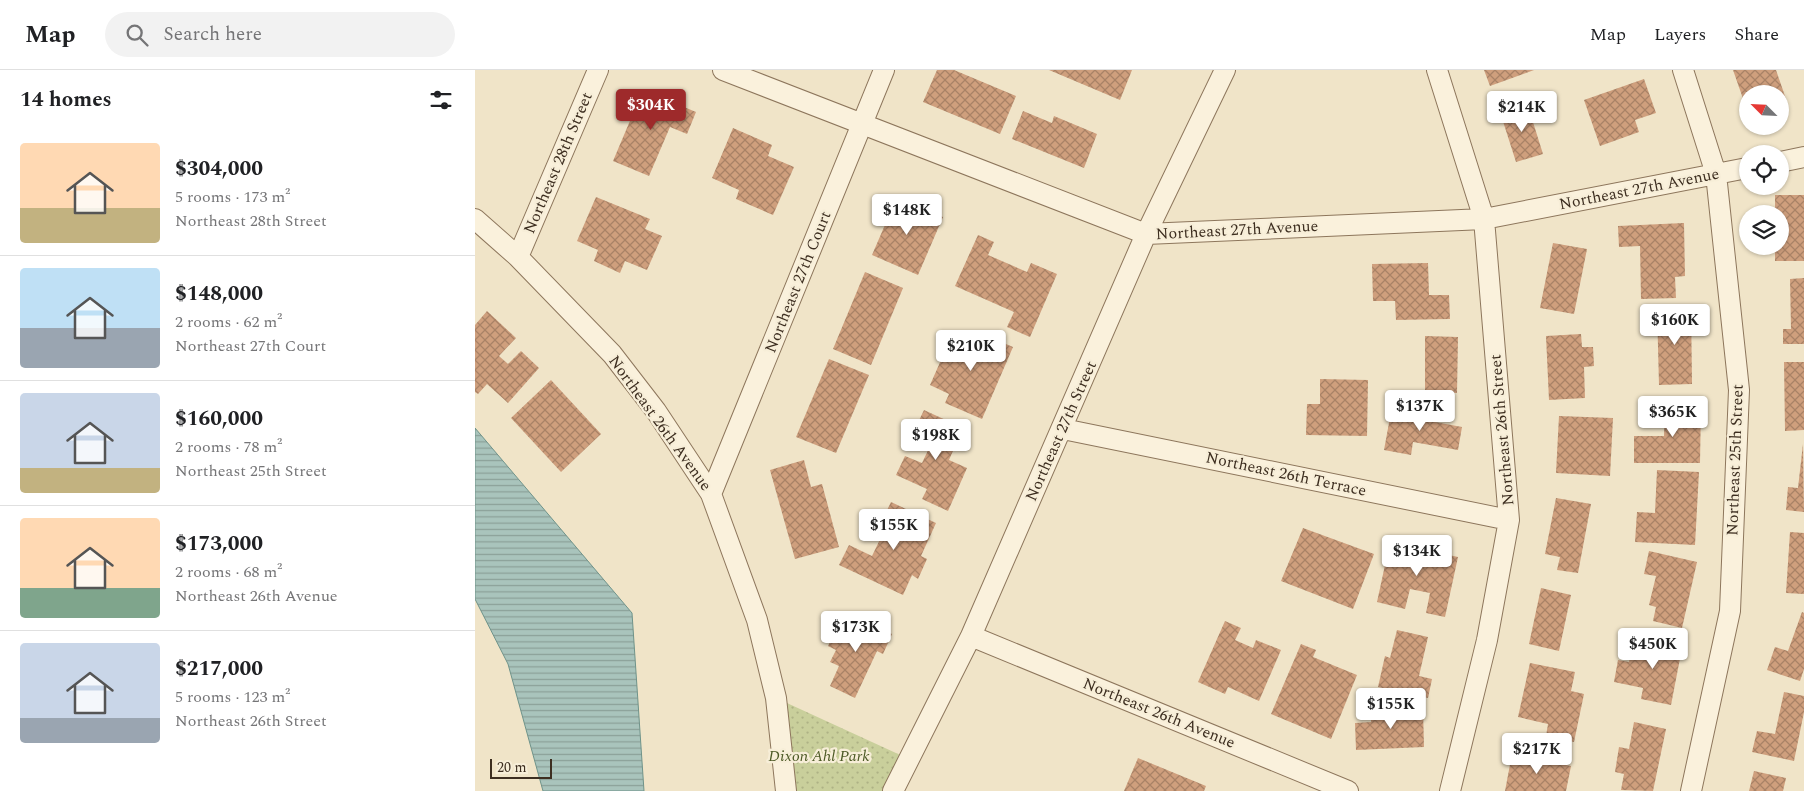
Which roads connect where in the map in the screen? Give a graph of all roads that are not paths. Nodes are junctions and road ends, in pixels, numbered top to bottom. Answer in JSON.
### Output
{"nodes":[{"id":1,"x":598,"y":70,"type":"edge"},
{"id":2,"x":723,"y":70,"type":"edge"},
{"id":3,"x":884,"y":70,"type":"edge"},
{"id":4,"x":1225,"y":70,"type":"edge"},
{"id":5,"x":1437,"y":70,"type":"edge"},
{"id":6,"x":1683,"y":70,"type":"edge"},
{"id":7,"x":862,"y":124,"type":"junction"},
{"id":8,"x":1804,"y":157,"type":"edge"},
{"id":9,"x":1789,"y":160,"type":"edge"},
{"id":10,"x":1739,"y":170,"type":"edge"},
{"id":11,"x":1716,"y":174,"type":"junction"},
{"id":12,"x":475,"y":219,"type":"edge"},
{"id":13,"x":1484,"y":219,"type":"junction"},
{"id":14,"x":1146,"y":234,"type":"junction"},
{"id":15,"x":517,"y":257,"type":"junction"},
{"id":16,"x":1063,"y":429,"type":"junction"},
{"id":17,"x":711,"y":494,"type":"junction"},
{"id":18,"x":1509,"y":520,"type":"junction"},
{"id":19,"x":971,"y":636,"type":"junction"},
{"id":20,"x":786,"y":791,"type":"edge"},
{"id":21,"x":893,"y":791,"type":"edge"},
{"id":22,"x":1348,"y":791,"type":"edge"},
{"id":23,"x":1450,"y":791,"type":"edge"},
{"id":24,"x":1691,"y":791,"type":"edge"}],
"edges":[{"from":1,"to":15,"type":"street","name":"Northeast 28th Street"},
{"from":2,"to":7,"type":"street","name":"Northeast 27th Avenue"},
{"from":3,"to":7,"type":"street","name":"Northeast 27th Court"},
{"from":4,"to":14,"type":"street","name":"Northeast 27th Street"},
{"from":5,"to":13,"type":"street","name":"Northeast 26th Street"},
{"from":6,"to":11,"type":"street","name":"Northeast 25th Street"},
{"from":7,"to":14,"type":"street","name":"Northeast 27th Avenue"},
{"from":7,"to":17,"type":"street","name":"Northeast 27th Court"},
{"from":8,"to":9,"type":"street"},
{"from":10,"to":11,"type":"street","name":"Northeast 27th Avenue"},
{"from":11,"to":13,"type":"street","name":"Northeast 27th Avenue"},
{"from":11,"to":24,"type":"street","name":"Northeast 25th Street"},
{"from":12,"to":15,"type":"street","name":"Northeast 26th Avenue"},
{"from":13,"to":14,"type":"street","name":"Northeast 27th Avenue"},
{"from":13,"to":18,"type":"street","name":"Northeast 26th Street"},
{"from":14,"to":16,"type":"street","name":"Northeast 27th Street"},
{"from":15,"to":17,"type":"street","name":"Northeast 26th Avenue"},
{"from":16,"to":18,"type":"street","name":"Northeast 26th Terrace"},
{"from":16,"to":19,"type":"street","name":"Northeast 27th Street"},
{"from":17,"to":20,"type":"street","name":"Northeast 26th Avenue"},
{"from":18,"to":23,"type":"street","name":"Northeast 26th Street"},
{"from":19,"to":21,"type":"street","name":"Northeast 27th Street"},
{"from":19,"to":22,"type":"street","name":"Northeast 26th Avenue"}]}
